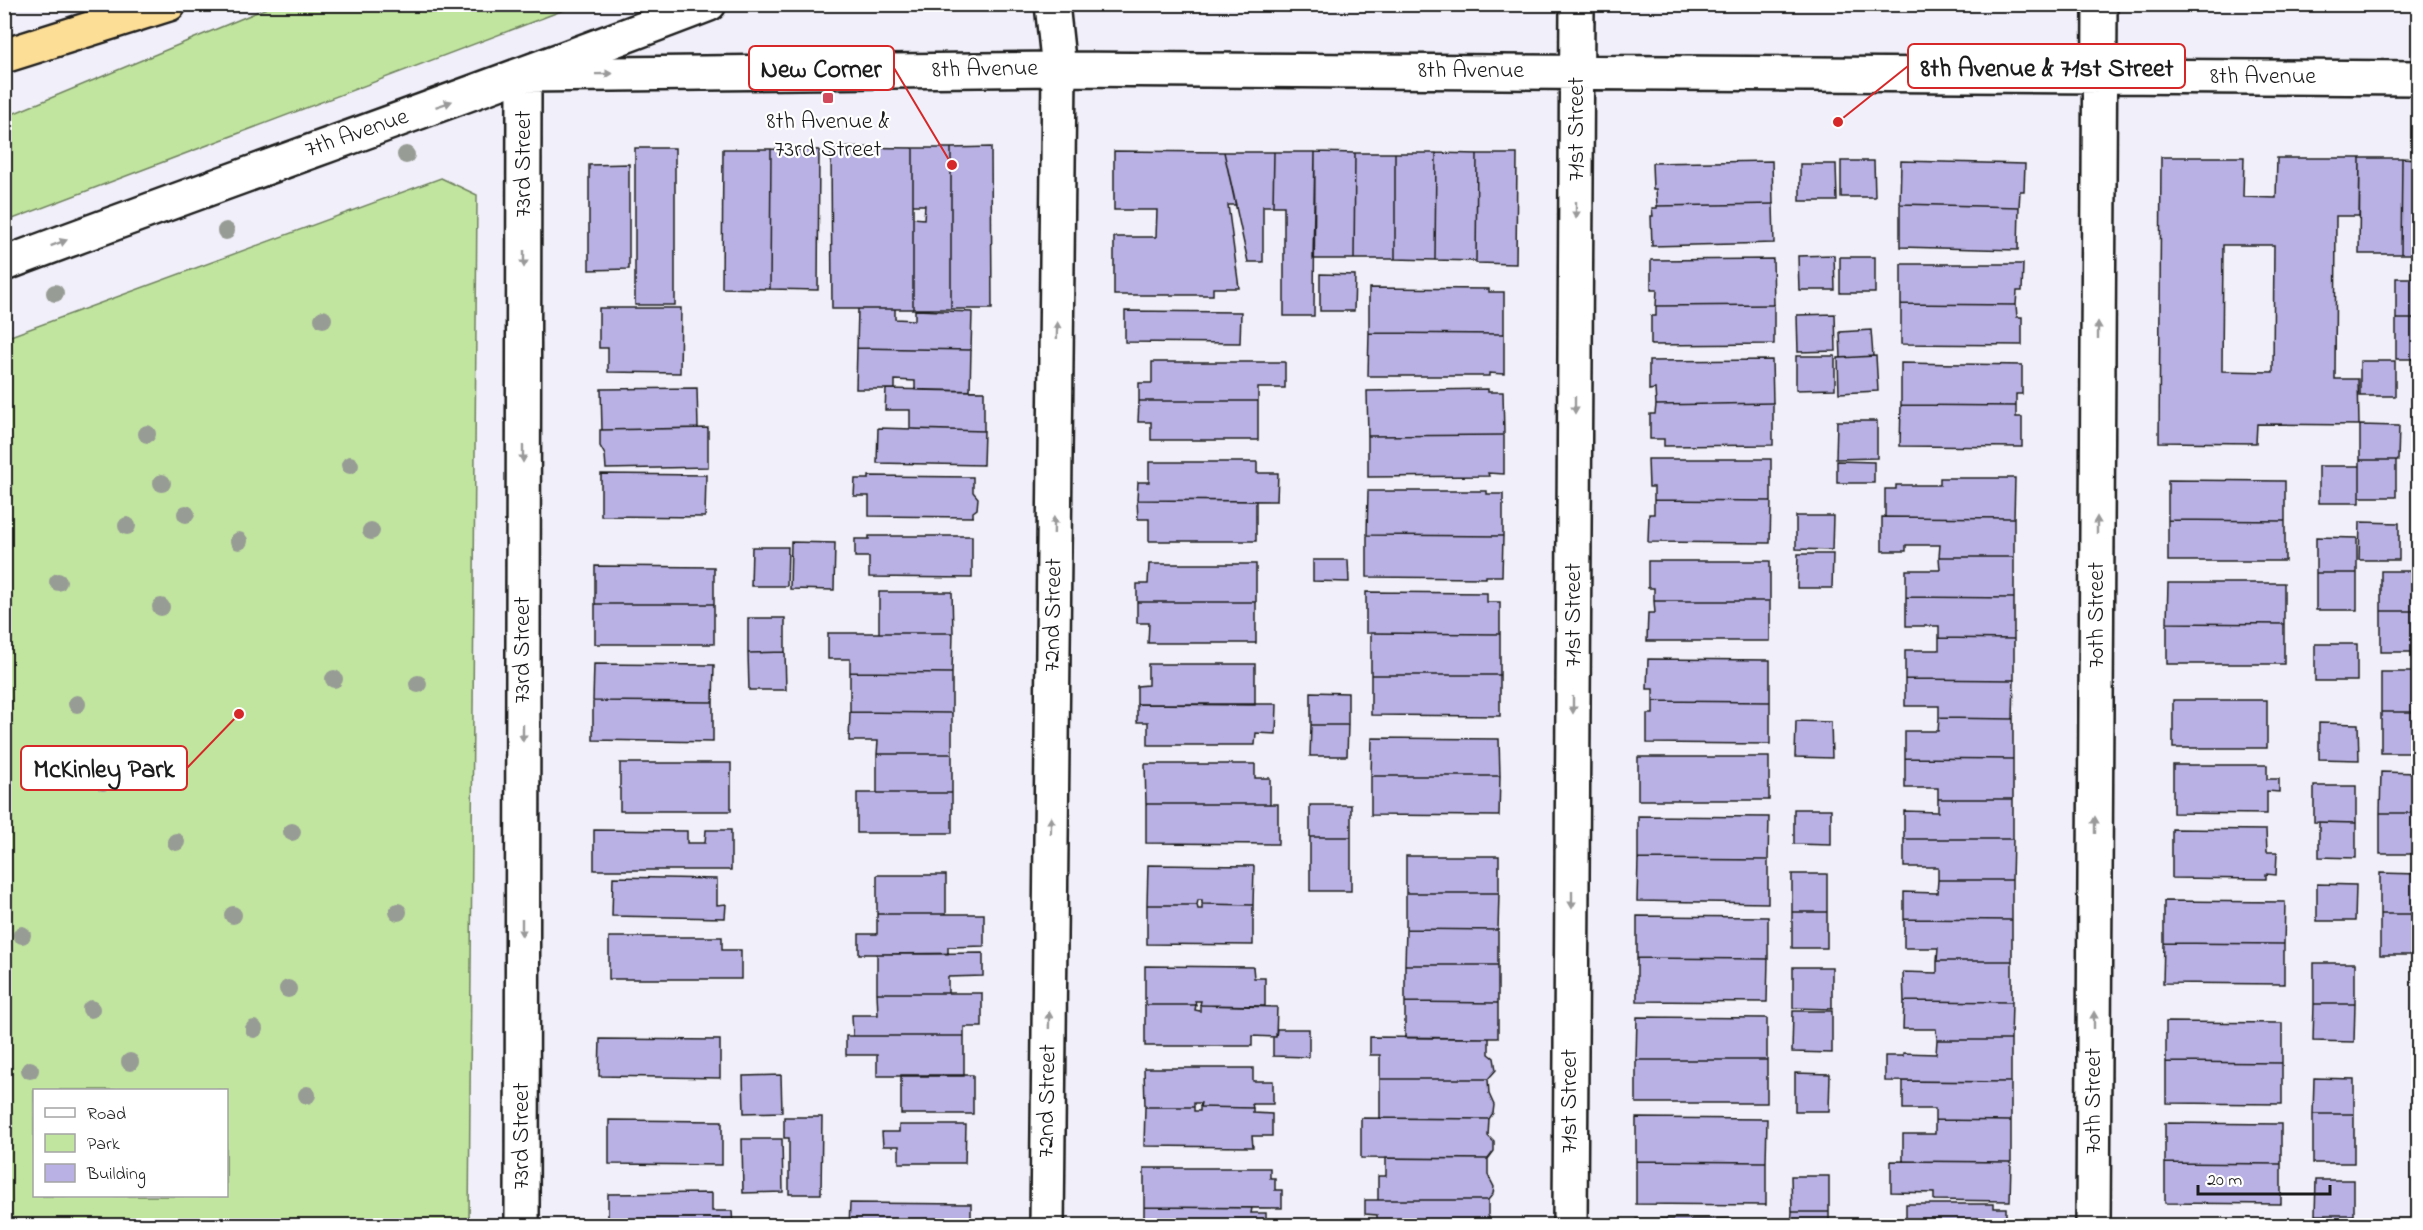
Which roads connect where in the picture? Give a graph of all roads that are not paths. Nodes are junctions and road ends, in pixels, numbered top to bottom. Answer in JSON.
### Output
{"nodes":[{"id":1,"x":96,"y":4,"type":"edge"},
{"id":2,"x":169,"y":4,"type":"edge"},
{"id":3,"x":709,"y":4,"type":"edge"},
{"id":4,"x":1052,"y":4,"type":"edge"},
{"id":5,"x":1577,"y":4,"type":"edge"},
{"id":6,"x":2100,"y":4,"type":"edge"},
{"id":7,"x":4,"y":44,"type":"edge"},
{"id":8,"x":4,"y":56,"type":"edge"},
{"id":9,"x":1059,"y":69,"type":"junction"},
{"id":10,"x":1577,"y":72,"type":"junction"},
{"id":11,"x":524,"y":75,"type":"junction"},
{"id":12,"x":2100,"y":75,"type":"junction"},
{"id":13,"x":2418,"y":78,"type":"edge"},
{"id":14,"x":4,"y":264,"type":"edge"},
{"id":15,"x":522,"y":1226,"type":"edge"},
{"id":16,"x":1047,"y":1226,"type":"edge"},
{"id":17,"x":1570,"y":1226,"type":"edge"},
{"id":18,"x":2093,"y":1226,"type":"edge"}],
"edges":[{"from":1,"to":7,"type":"highway"},
{"from":2,"to":8,"type":"highway"},
{"from":3,"to":11,"type":"street","name":"7th Avenue"},
{"from":4,"to":9,"type":"street","name":"72nd Street"},
{"from":5,"to":10,"type":"street","name":"71st Street"},
{"from":6,"to":12,"type":"street","name":"70th Street"},
{"from":9,"to":10,"type":"street","name":"8th Avenue"},
{"from":11,"to":9,"type":"street","name":"8th Avenue","one_way":true},
{"from":16,"to":9,"type":"street","name":"72nd Street","one_way":true},
{"from":10,"to":12,"type":"street","name":"8th Avenue"},
{"from":10,"to":17,"type":"street","name":"71st Street","one_way":true},
{"from":14,"to":11,"type":"street","name":"7th Avenue","one_way":true},
{"from":11,"to":15,"type":"street","name":"73rd Street","one_way":true},
{"from":12,"to":13,"type":"street","name":"8th Avenue"},
{"from":18,"to":12,"type":"street","name":"70th Street","one_way":true}]}
